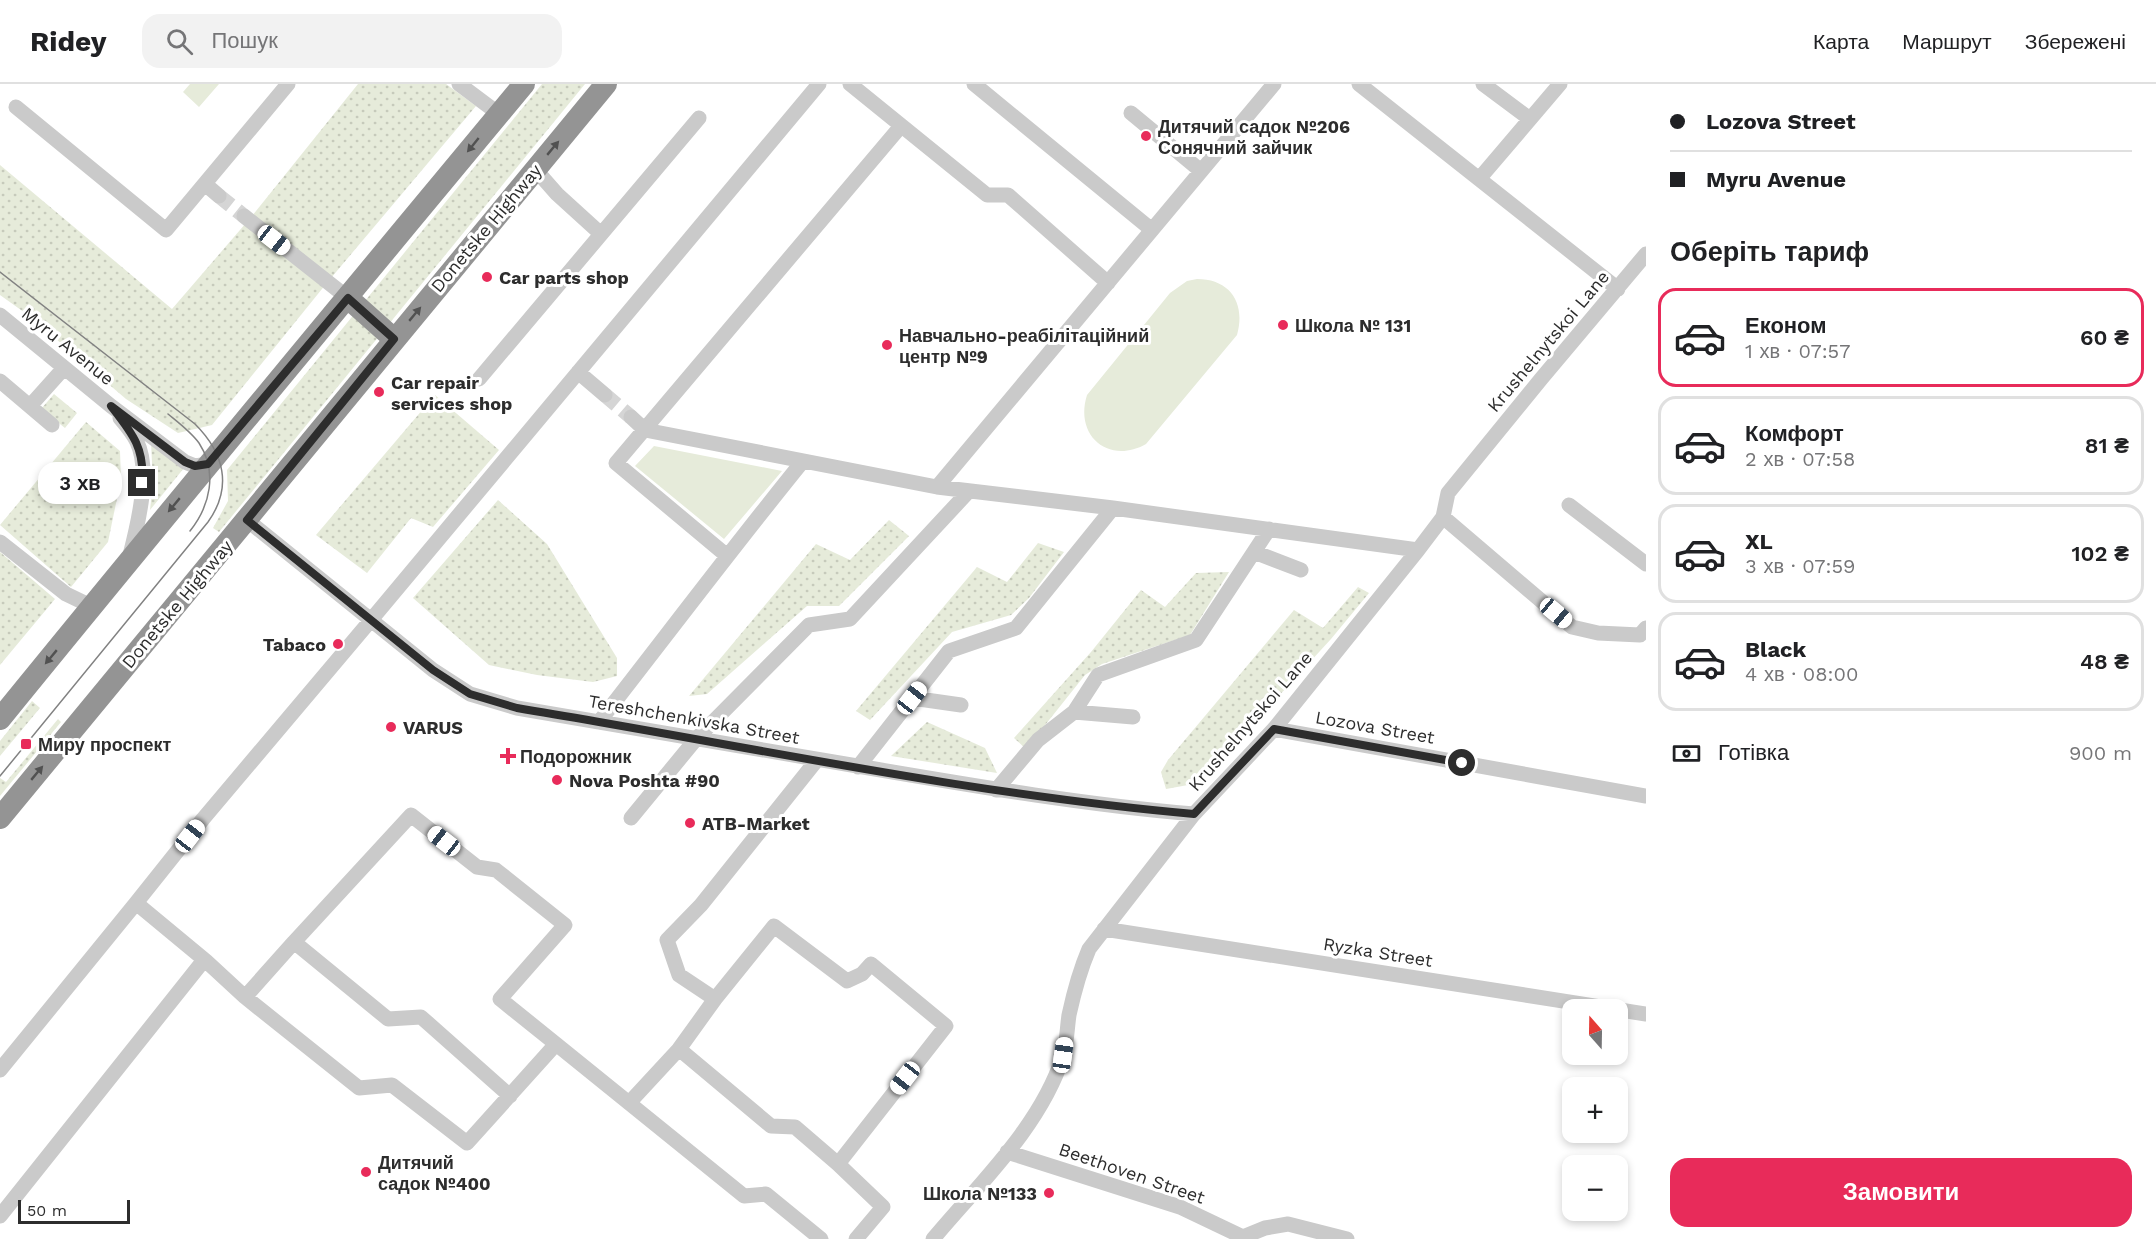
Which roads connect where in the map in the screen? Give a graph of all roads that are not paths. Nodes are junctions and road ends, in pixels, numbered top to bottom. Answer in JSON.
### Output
{"nodes":[{"id":1,"x":288,"y":84,"type":"edge"},
{"id":2,"x":459,"y":84,"type":"edge"},
{"id":3,"x":469,"y":84,"type":"edge"},
{"id":4,"x":524,"y":84,"type":"edge"},
{"id":5,"x":606,"y":84,"type":"edge"},
{"id":6,"x":819,"y":84,"type":"edge"},
{"id":7,"x":850,"y":84,"type":"edge"},
{"id":8,"x":974,"y":84,"type":"edge"},
{"id":9,"x":1274,"y":84,"type":"edge"},
{"id":10,"x":1359,"y":84,"type":"edge"},
{"id":11,"x":1483,"y":84,"type":"edge"},
{"id":12,"x":1560,"y":84,"type":"edge"},
{"id":13,"x":479,"y":98,"type":"junction"},
{"id":14,"x":16,"y":107,"type":"dead end"},
{"id":15,"x":499,"y":114,"type":"junction"},
{"id":16,"x":1131,"y":114,"type":"dead end"},
{"id":17,"x":699,"y":118,"type":"dead end"},
{"id":18,"x":1530,"y":119,"type":"junction"},
{"id":19,"x":901,"y":126,"type":"junction"},
{"id":20,"x":535,"y":169,"type":"junction"},
{"id":21,"x":1201,"y":171,"type":"junction"},
{"id":22,"x":1479,"y":179,"type":"junction"},
{"id":23,"x":204,"y":184,"type":"junction"},
{"id":24,"x":219,"y":196,"type":"tunnel mouth"},
{"id":25,"x":244,"y":216,"type":"tunnel mouth"},
{"id":26,"x":1152,"y":230,"type":"junction"},
{"id":27,"x":601,"y":234,"type":"junction"},
{"id":28,"x":1646,"y":254,"type":"edge"},
{"id":29,"x":1108,"y":283,"type":"junction"},
{"id":30,"x":1618,"y":289,"type":"junction"},
{"id":31,"x":348,"y":298,"type":"junction"},
{"id":32,"x":0,"y":315,"type":"edge"},
{"id":33,"x":394,"y":339,"type":"junction"},
{"id":34,"x":64,"y":368,"type":"junction"},
{"id":35,"x":578,"y":372,"type":"junction"},
{"id":36,"x":479,"y":379,"type":"dead end"},
{"id":37,"x":0,"y":381,"type":"edge"},
{"id":38,"x":605,"y":395,"type":"tunnel mouth"},
{"id":39,"x":30,"y":406,"type":"junction"},
{"id":40,"x":111,"y":406,"type":"junction"},
{"id":41,"x":631,"y":417,"type":"tunnel mouth"},
{"id":42,"x":52,"y":425,"type":"dead end"},
{"id":43,"x":645,"y":430,"type":"junction"},
{"id":44,"x":803,"y":461,"type":"junction"},
{"id":45,"x":208,"y":464,"type":"junction"},
{"id":46,"x":937,"y":487,"type":"junction"},
{"id":47,"x":969,"y":491,"type":"junction"},
{"id":48,"x":1569,"y":505,"type":"dead end"},
{"id":49,"x":1113,"y":508,"type":"junction"},
{"id":50,"x":1443,"y":518,"type":"junction"},
{"id":51,"x":247,"y":520,"type":"junction"},
{"id":52,"x":1269,"y":529,"type":"junction"},
{"id":53,"x":0,"y":542,"type":"edge"},
{"id":54,"x":1418,"y":550,"type":"junction"},
{"id":55,"x":1254,"y":552,"type":"junction"},
{"id":56,"x":726,"y":555,"type":"junction"},
{"id":57,"x":128,"y":561,"type":"junction"},
{"id":58,"x":1646,"y":564,"type":"edge"},
{"id":59,"x":1301,"y":570,"type":"dead end"},
{"id":60,"x":93,"y":607,"type":"junction"},
{"id":61,"x":371,"y":620,"type":"junction"},
{"id":62,"x":1643,"y":632,"type":"edge"},
{"id":63,"x":912,"y":698,"type":"junction"},
{"id":64,"x":961,"y":705,"type":"dead end"},
{"id":65,"x":1074,"y":712,"type":"junction"},
{"id":66,"x":1133,"y":717,"type":"dead end"},
{"id":67,"x":0,"y":719,"type":"edge"},
{"id":68,"x":599,"y":722,"type":"junction"},
{"id":69,"x":1274,"y":729,"type":"junction"},
{"id":70,"x":696,"y":738,"type":"junction"},
{"id":71,"x":816,"y":760,"type":"junction"},
{"id":72,"x":858,"y":766,"type":"junction"},
{"id":73,"x":996,"y":790,"type":"junction"},
{"id":74,"x":1646,"y":796,"type":"edge"},
{"id":75,"x":1194,"y":814,"type":"junction"},
{"id":76,"x":0,"y":818,"type":"edge"},
{"id":77,"x":632,"y":818,"type":"dead end"},
{"id":78,"x":136,"y":903,"type":"junction"},
{"id":79,"x":1104,"y":929,"type":"junction"},
{"id":80,"x":294,"y":942,"type":"junction"},
{"id":81,"x":204,"y":960,"type":"junction"},
{"id":82,"x":245,"y":997,"type":"junction"},
{"id":83,"x":715,"y":999,"type":"junction"},
{"id":84,"x":1646,"y":1014,"type":"edge"},
{"id":85,"x":556,"y":1044,"type":"junction"},
{"id":86,"x":679,"y":1050,"type":"junction"},
{"id":87,"x":0,"y":1070,"type":"edge"},
{"id":88,"x":510,"y":1096,"type":"junction"},
{"id":89,"x":629,"y":1103,"type":"junction"},
{"id":90,"x":1006,"y":1152,"type":"junction"},
{"id":91,"x":837,"y":1164,"type":"junction"},
{"id":92,"x":0,"y":1216,"type":"edge"},
{"id":93,"x":821,"y":1239,"type":"edge"},
{"id":94,"x":856,"y":1239,"type":"edge"},
{"id":95,"x":933,"y":1239,"type":"edge"},
{"id":96,"x":1347,"y":1239,"type":"edge"}],
"edges":[{"from":1,"to":23,"type":"street"},
{"from":2,"to":13,"type":"street"},
{"from":3,"to":13,"type":"street"},
{"from":4,"to":15,"type":"highway"},
{"from":20,"to":5,"type":"highway","name":"Donetske Highway","one_way":true},
{"from":6,"to":35,"type":"street"},
{"from":7,"to":19,"type":"street"},
{"from":8,"to":26,"type":"street"},
{"from":9,"to":21,"type":"street"},
{"from":10,"to":22,"type":"street"},
{"from":11,"to":18,"type":"street"},
{"from":12,"to":18,"type":"street"},
{"from":13,"to":15,"type":"street"},
{"from":14,"to":23,"type":"street"},
{"from":15,"to":31,"type":"highway","one_way":true},
{"from":16,"to":21,"type":"street"},
{"from":17,"to":27,"type":"street"},
{"from":18,"to":22,"type":"street"},
{"from":19,"to":29,"type":"street"},
{"from":19,"to":43,"type":"street"},
{"from":20,"to":27,"type":"street"},
{"from":33,"to":20,"type":"highway","name":"Donetske Highway","one_way":true},
{"from":21,"to":26,"type":"street"},
{"from":22,"to":30,"type":"street"},
{"from":23,"to":24,"type":"street"},
{"from":25,"to":31,"type":"street"},
{"from":26,"to":29,"type":"street"},
{"from":27,"to":36,"type":"street"},
{"from":28,"to":30,"type":"street","name":"Krushelnytskoi Lane"},
{"from":29,"to":46,"type":"street"},
{"from":30,"to":50,"type":"street","name":"Krushelnytskoi Lane"},
{"from":31,"to":33,"type":"highway"},
{"from":31,"to":45,"type":"highway"},
{"from":32,"to":34,"type":"street","name":"Myru Avenue"},
{"from":33,"to":51,"type":"highway","name":"Donetske Highway"},
{"from":34,"to":39,"type":"street"},
{"from":34,"to":40,"type":"street","name":"Myru Avenue"},
{"from":35,"to":38,"type":"street"},
{"from":35,"to":61,"type":"street"},
{"from":37,"to":39,"type":"street"},
{"from":39,"to":42,"type":"street"},
{"from":40,"to":45,"type":"street","name":"Myru Avenue"},
{"from":40,"to":57,"type":"street","name":"Myru Avenue"},
{"from":41,"to":43,"type":"street"},
{"from":43,"to":44,"type":"street"},
{"from":43,"to":56,"type":"street"},
{"from":44,"to":46,"type":"street"},
{"from":44,"to":56,"type":"street"},
{"from":45,"to":57,"type":"highway","one_way":true},
{"from":46,"to":47,"type":"street"},
{"from":47,"to":49,"type":"street"},
{"from":47,"to":70,"type":"street"},
{"from":48,"to":58,"type":"street"},
{"from":49,"to":52,"type":"street"},
{"from":49,"to":63,"type":"street"},
{"from":50,"to":54,"type":"street","name":"Krushelnytskoi Lane"},
{"from":50,"to":62,"type":"street"},
{"from":51,"to":61,"type":"street","name":"Tereshchenkivska Street"},
{"from":76,"to":51,"type":"highway","name":"Donetske Highway","one_way":true},
{"from":52,"to":54,"type":"street"},
{"from":52,"to":55,"type":"street"},
{"from":53,"to":60,"type":"street"},
{"from":54,"to":69,"type":"street","name":"Krushelnytskoi Lane"},
{"from":55,"to":59,"type":"street"},
{"from":55,"to":65,"type":"street"},
{"from":56,"to":68,"type":"street"},
{"from":57,"to":60,"type":"highway"},
{"from":60,"to":67,"type":"highway","one_way":true},
{"from":61,"to":68,"type":"street","name":"Tereshchenkivska Street"},
{"from":61,"to":78,"type":"street"},
{"from":63,"to":64,"type":"street"},
{"from":63,"to":72,"type":"street"},
{"from":65,"to":66,"type":"street"},
{"from":65,"to":73,"type":"street"},
{"from":68,"to":70,"type":"street","name":"Tereshchenkivska Street"},
{"from":69,"to":74,"type":"street","name":"Lozova Street"},
{"from":69,"to":75,"type":"street","name":"Krushelnytskoi Lane"},
{"from":70,"to":71,"type":"street","name":"Tereshchenkivska Street"},
{"from":70,"to":77,"type":"street"},
{"from":71,"to":72,"type":"street","name":"Tereshchenkivska Street"},
{"from":71,"to":83,"type":"street"},
{"from":72,"to":73,"type":"street","name":"Tereshchenkivska Street"},
{"from":73,"to":75,"type":"street","name":"Tereshchenkivska Street"},
{"from":75,"to":79,"type":"street","name":"Krushelnytskoi Lane"},
{"from":78,"to":81,"type":"street"},
{"from":78,"to":87,"type":"street"},
{"from":79,"to":84,"type":"street","name":"Ryzka Street"},
{"from":79,"to":90,"type":"street","name":"Krushelnytskoi Lane"},
{"from":80,"to":82,"type":"street"},
{"from":80,"to":85,"type":"street"},
{"from":80,"to":88,"type":"street"},
{"from":81,"to":82,"type":"street"},
{"from":81,"to":92,"type":"street"},
{"from":82,"to":88,"type":"street"},
{"from":83,"to":86,"type":"street"},
{"from":83,"to":91,"type":"street"},
{"from":85,"to":88,"type":"street"},
{"from":85,"to":89,"type":"street"},
{"from":86,"to":89,"type":"street"},
{"from":86,"to":91,"type":"street"},
{"from":89,"to":93,"type":"street"},
{"from":90,"to":95,"type":"street","name":"Krushelnytskoi Lane"},
{"from":90,"to":96,"type":"street","name":"Beethoven Street"},
{"from":91,"to":94,"type":"street"}]}
